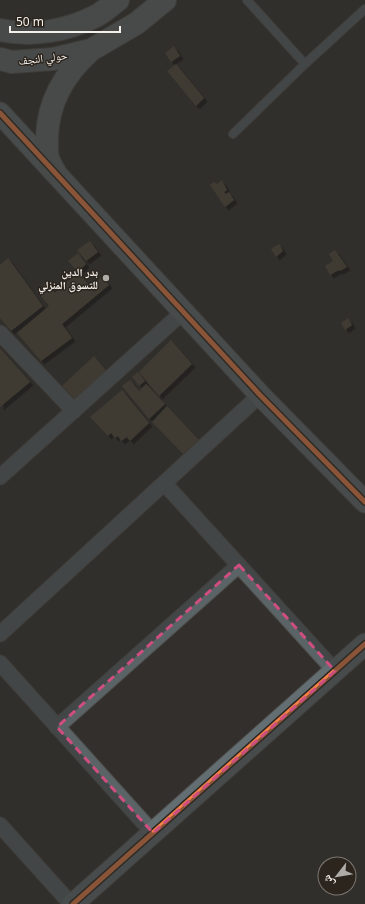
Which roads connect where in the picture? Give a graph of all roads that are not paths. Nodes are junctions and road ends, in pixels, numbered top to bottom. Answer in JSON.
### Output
{"nodes":[{"id":1,"x":118,"y":0,"type":"edge"},
{"id":2,"x":165,"y":0,"type":"edge"},
{"id":3,"x":247,"y":0,"type":"edge"},
{"id":4,"x":365,"y":8,"type":"edge"},
{"id":5,"x":0,"y":30,"type":"edge"},
{"id":6,"x":91,"y":50,"type":"junction"},
{"id":7,"x":0,"y":59,"type":"edge"},
{"id":8,"x":305,"y":64,"type":"junction"},
{"id":9,"x":0,"y":113,"type":"edge"},
{"id":10,"x":233,"y":134,"type":"dead end"},
{"id":11,"x":55,"y":172,"type":"junction"},
{"id":12,"x":184,"y":312,"type":"junction"},
{"id":13,"x":0,"y":334,"type":"edge"},
{"id":14,"x":260,"y":395,"type":"junction"},
{"id":15,"x":74,"y":411,"type":"junction"},
{"id":16,"x":0,"y":477,"type":"edge"},
{"id":17,"x":164,"y":483,"type":"junction"},
{"id":18,"x":365,"y":502,"type":"edge"},
{"id":19,"x":239,"y":565,"type":"junction"},
{"id":20,"x":0,"y":634,"type":"edge"},
{"id":21,"x":365,"y":644,"type":"edge"},
{"id":22,"x":0,"y":663,"type":"edge"},
{"id":23,"x":335,"y":671,"type":"junction"},
{"id":24,"x":57,"y":727,"type":"junction"},
{"id":25,"x":0,"y":825,"type":"edge"},
{"id":26,"x":153,"y":833,"type":"junction"},
{"id":27,"x":72,"y":904,"type":"edge"}],
"edges":[{"from":1,"to":5,"type":"main road"},
{"from":2,"to":6,"type":"main road","name":"حولي النجف"},
{"from":3,"to":8,"type":"lane"},
{"from":4,"to":8,"type":"lane"},
{"from":6,"to":7,"type":"main road","name":"حولي النجف"},
{"from":6,"to":11,"type":"main road"},
{"from":8,"to":10,"type":"lane"},
{"from":9,"to":11,"type":"street"},
{"from":11,"to":12,"type":"street"},
{"from":12,"to":14,"type":"street"},
{"from":12,"to":15,"type":"street"},
{"from":13,"to":15,"type":"street"},
{"from":14,"to":17,"type":"street"},
{"from":14,"to":18,"type":"street"},
{"from":15,"to":16,"type":"street"},
{"from":17,"to":19,"type":"street"},
{"from":17,"to":20,"type":"street"},
{"from":19,"to":23,"type":"street"},
{"from":19,"to":24,"type":"street"},
{"from":21,"to":23,"type":"street"},
{"from":22,"to":24,"type":"street"},
{"from":23,"to":26,"type":"street"},
{"from":24,"to":26,"type":"street"},
{"from":25,"to":27,"type":"street"},
{"from":26,"to":27,"type":"street"}]}
